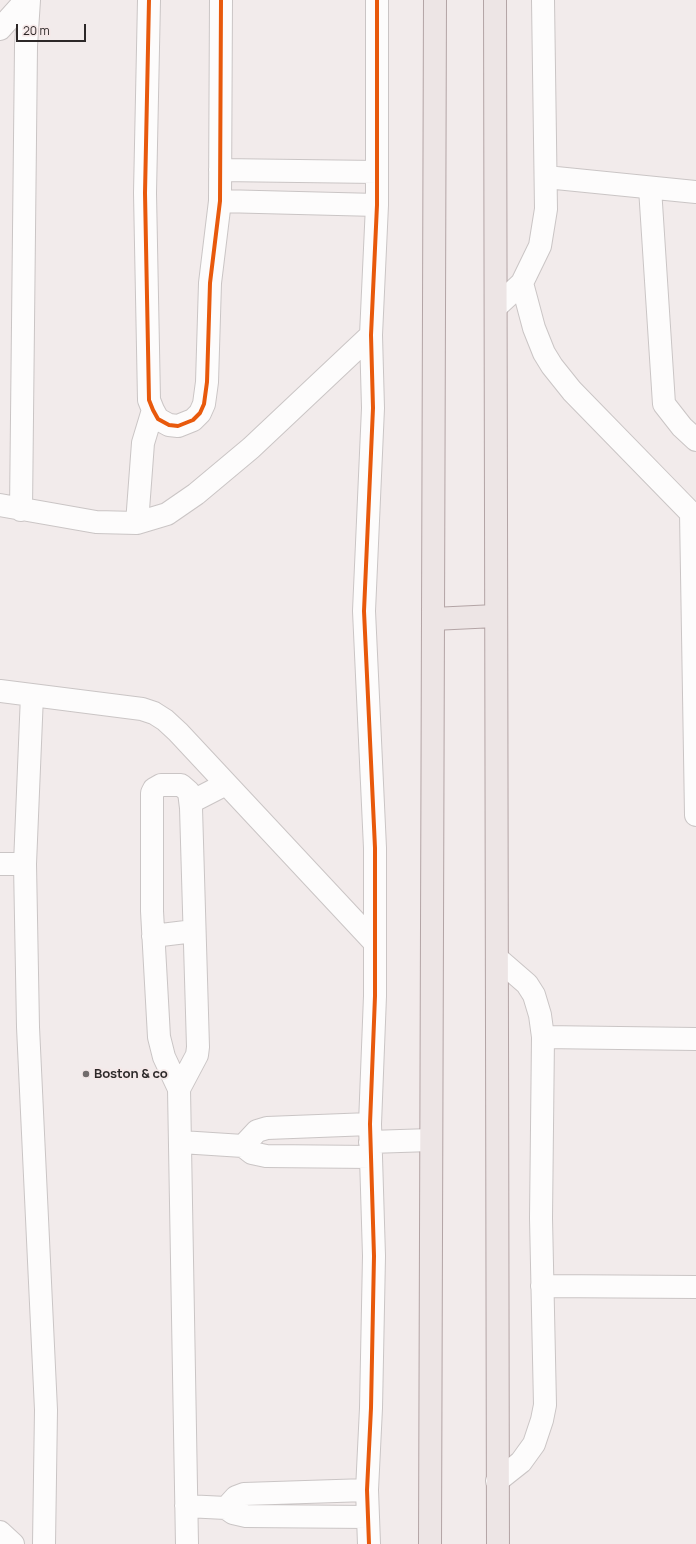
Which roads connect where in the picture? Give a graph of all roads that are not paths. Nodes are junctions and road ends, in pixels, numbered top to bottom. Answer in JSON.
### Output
{"nodes":[{"id":1,"x":26,"y":0,"type":"edge"},
{"id":2,"x":29,"y":0,"type":"edge"},
{"id":3,"x":149,"y":0,"type":"edge"},
{"id":4,"x":221,"y":0,"type":"edge"},
{"id":5,"x":377,"y":0,"type":"edge"},
{"id":6,"x":435,"y":0,"type":"edge"},
{"id":7,"x":495,"y":0,"type":"edge"},
{"id":8,"x":543,"y":0,"type":"edge"},
{"id":9,"x":0,"y":29,"type":"edge"},
{"id":10,"x":220,"y":170,"type":"junction"},
{"id":11,"x":377,"y":172,"type":"junction"},
{"id":12,"x":546,"y":177,"type":"junction"},
{"id":13,"x":650,"y":188,"type":"junction"},
{"id":14,"x":696,"y":192,"type":"edge"},
{"id":15,"x":220,"y":202,"type":"junction"},
{"id":16,"x":377,"y":205,"type":"junction"},
{"id":17,"x":522,"y":283,"type":"junction"},
{"id":18,"x":496,"y":307,"type":"junction"},
{"id":19,"x":371,"y":336,"type":"junction"},
{"id":20,"x":153,"y":410,"type":"junction"},
{"id":21,"x":696,"y":440,"type":"edge"},
{"id":22,"x":0,"y":505,"type":"edge"},
{"id":23,"x":21,"y":510,"type":"junction"},
{"id":24,"x":137,"y":523,"type":"junction"},
{"id":25,"x":694,"y":534,"type":"edge"},
{"id":26,"x":495,"y":616,"type":"junction"},
{"id":27,"x":433,"y":619,"type":"junction"},
{"id":28,"x":0,"y":691,"type":"edge"},
{"id":29,"x":32,"y":695,"type":"junction"},
{"id":30,"x":695,"y":704,"type":"edge"},
{"id":31,"x":226,"y":784,"type":"junction"},
{"id":32,"x":191,"y":802,"type":"junction"},
{"id":33,"x":696,"y":816,"type":"edge"},
{"id":34,"x":0,"y":864,"type":"edge"},
{"id":35,"x":25,"y":864,"type":"junction"},
{"id":36,"x":194,"y":931,"type":"junction"},
{"id":37,"x":153,"y":936,"type":"junction"},
{"id":38,"x":375,"y":943,"type":"junction"},
{"id":39,"x":497,"y":958,"type":"junction"},
{"id":40,"x":543,"y":1037,"type":"junction"},
{"id":41,"x":696,"y":1039,"type":"edge"},
{"id":42,"x":179,"y":1089,"type":"junction"},
{"id":43,"x":431,"y":1140,"type":"junction"},
{"id":44,"x":370,"y":1141,"type":"junction"},
{"id":45,"x":181,"y":1142,"type":"junction"},
{"id":46,"x":243,"y":1146,"type":"junction"},
{"id":47,"x":542,"y":1286,"type":"junction"},
{"id":48,"x":696,"y":1287,"type":"edge"},
{"id":49,"x":497,"y":1481,"type":"junction"},
{"id":50,"x":367,"y":1490,"type":"junction"},
{"id":51,"x":186,"y":1506,"type":"junction"},
{"id":52,"x":226,"y":1508,"type":"junction"},
{"id":53,"x":368,"y":1517,"type":"junction"},
{"id":54,"x":0,"y":1532,"type":"edge"},
{"id":55,"x":13,"y":1544,"type":"edge"},
{"id":56,"x":44,"y":1544,"type":"edge"},
{"id":57,"x":187,"y":1544,"type":"edge"},
{"id":58,"x":369,"y":1544,"type":"edge"},
{"id":59,"x":430,"y":1544,"type":"edge"},
{"id":60,"x":498,"y":1544,"type":"edge"}],
"edges":[{"from":1,"to":9,"type":"street"},
{"from":2,"to":23,"type":"street"},
{"from":3,"to":20,"type":"street"},
{"from":4,"to":10,"type":"street"},
{"from":5,"to":11,"type":"street"},
{"from":6,"to":27,"type":"main road"},
{"from":7,"to":18,"type":"main road"},
{"from":8,"to":12,"type":"street"},
{"from":10,"to":11,"type":"street"},
{"from":10,"to":15,"type":"street"},
{"from":11,"to":16,"type":"street"},
{"from":12,"to":13,"type":"street"},
{"from":12,"to":17,"type":"street"},
{"from":13,"to":14,"type":"street"},
{"from":13,"to":21,"type":"street"},
{"from":15,"to":16,"type":"street"},
{"from":15,"to":20,"type":"street"},
{"from":16,"to":19,"type":"street"},
{"from":17,"to":18,"type":"street"},
{"from":17,"to":25,"type":"street"},
{"from":18,"to":26,"type":"main road"},
{"from":19,"to":24,"type":"street"},
{"from":19,"to":38,"type":"street"},
{"from":20,"to":24,"type":"street"},
{"from":22,"to":23,"type":"street"},
{"from":23,"to":24,"type":"street"},
{"from":25,"to":30,"type":"street"},
{"from":26,"to":27,"type":"main road"},
{"from":26,"to":39,"type":"main road"},
{"from":27,"to":43,"type":"main road"},
{"from":28,"to":29,"type":"street"},
{"from":29,"to":31,"type":"street"},
{"from":29,"to":35,"type":"street"},
{"from":30,"to":33,"type":"street"},
{"from":31,"to":32,"type":"street"},
{"from":31,"to":38,"type":"street"},
{"from":32,"to":36,"type":"street"},
{"from":32,"to":37,"type":"street"},
{"from":34,"to":35,"type":"street"},
{"from":35,"to":56,"type":"street"},
{"from":36,"to":37,"type":"street"},
{"from":36,"to":42,"type":"street"},
{"from":37,"to":42,"type":"street"},
{"from":38,"to":44,"type":"street"},
{"from":39,"to":40,"type":"street"},
{"from":39,"to":49,"type":"main road"},
{"from":40,"to":41,"type":"street"},
{"from":40,"to":47,"type":"street"},
{"from":42,"to":45,"type":"street"},
{"from":43,"to":44,"type":"street"},
{"from":43,"to":59,"type":"main road"},
{"from":44,"to":46,"type":"street"},
{"from":44,"to":46,"type":"street"},
{"from":44,"to":50,"type":"street"},
{"from":45,"to":46,"type":"street"},
{"from":45,"to":51,"type":"street"},
{"from":47,"to":48,"type":"street"},
{"from":47,"to":49,"type":"street"},
{"from":49,"to":60,"type":"main road"},
{"from":50,"to":52,"type":"street"},
{"from":50,"to":53,"type":"street"},
{"from":51,"to":52,"type":"street"},
{"from":51,"to":57,"type":"street"},
{"from":52,"to":53,"type":"street"},
{"from":53,"to":58,"type":"street"},
{"from":54,"to":55,"type":"street"}]}
